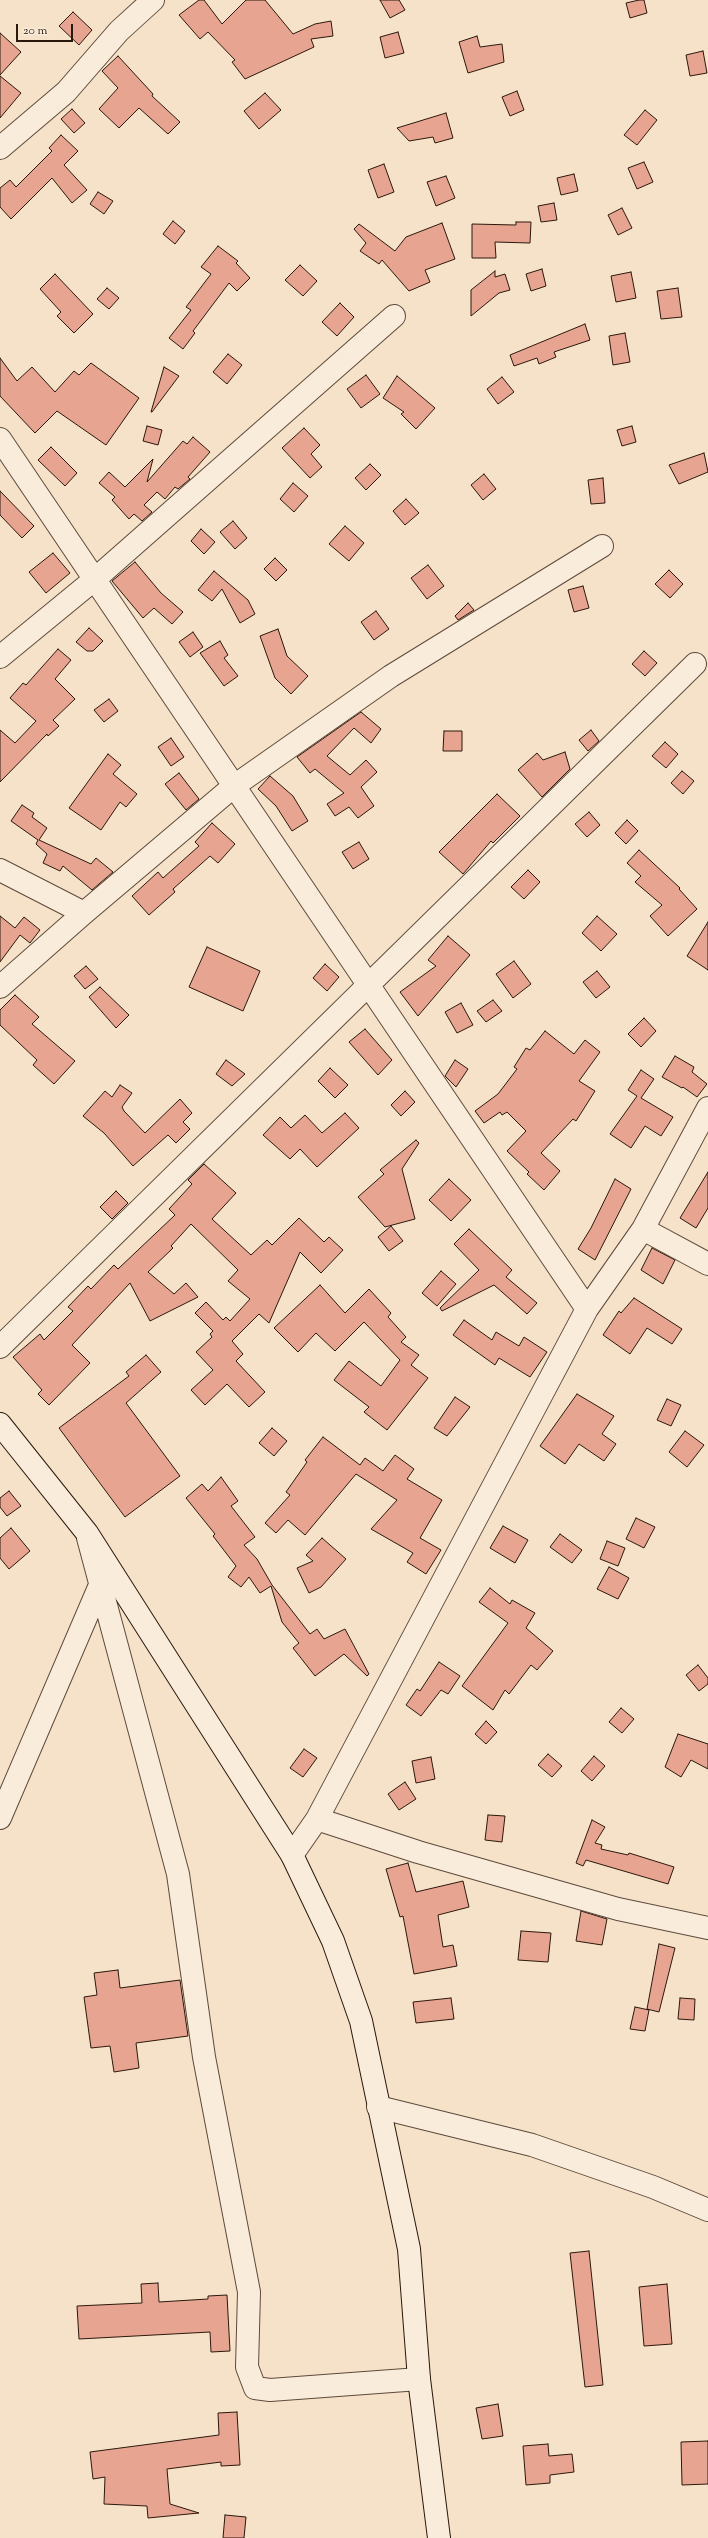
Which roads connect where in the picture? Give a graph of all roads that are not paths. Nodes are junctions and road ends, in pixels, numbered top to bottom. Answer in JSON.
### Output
{"nodes":[{"id":1,"x":153,"y":0,"type":"edge"},
{"id":2,"x":0,"y":148,"type":"edge"},
{"id":3,"x":394,"y":316,"type":"dead end"},
{"id":4,"x":0,"y":439,"type":"edge"},
{"id":5,"x":602,"y":546,"type":"dead end"},
{"id":6,"x":95,"y":579,"type":"junction"},
{"id":7,"x":0,"y":657,"type":"edge"},
{"id":8,"x":695,"y":664,"type":"dead end"},
{"id":9,"x":234,"y":786,"type":"junction"},
{"id":10,"x":0,"y":870,"type":"edge"},
{"id":11,"x":84,"y":913,"type":"junction"},
{"id":12,"x":368,"y":984,"type":"junction"},
{"id":13,"x":0,"y":987,"type":"edge"},
{"id":14,"x":708,"y":1108,"type":"edge"},
{"id":15,"x":643,"y":1229,"type":"junction"},
{"id":16,"x":708,"y":1264,"type":"edge"},
{"id":17,"x":587,"y":1309,"type":"junction"},
{"id":18,"x":0,"y":1347,"type":"edge"},
{"id":19,"x":0,"y":1424,"type":"edge"},
{"id":20,"x":87,"y":1533,"type":"junction"},
{"id":21,"x":100,"y":1585,"type":"junction"},
{"id":22,"x":0,"y":1818,"type":"edge"},
{"id":23,"x":316,"y":1819,"type":"junction"},
{"id":24,"x":292,"y":1855,"type":"junction"},
{"id":25,"x":708,"y":1928,"type":"edge"},
{"id":26,"x":378,"y":2107,"type":"junction"},
{"id":27,"x":708,"y":2210,"type":"edge"},
{"id":28,"x":419,"y":2379,"type":"junction"},
{"id":29,"x":439,"y":2538,"type":"edge"}],
"edges":[{"from":1,"to":2,"type":"street"},
{"from":3,"to":6,"type":"street"},
{"from":4,"to":6,"type":"street"},
{"from":5,"to":9,"type":"street"},
{"from":6,"to":7,"type":"street"},
{"from":6,"to":9,"type":"street"},
{"from":8,"to":12,"type":"street"},
{"from":9,"to":11,"type":"street"},
{"from":9,"to":12,"type":"street"},
{"from":10,"to":11,"type":"street"},
{"from":11,"to":13,"type":"street"},
{"from":12,"to":17,"type":"street"},
{"from":12,"to":18,"type":"street"},
{"from":14,"to":15,"type":"street"},
{"from":15,"to":16,"type":"street"},
{"from":15,"to":17,"type":"street"},
{"from":17,"to":23,"type":"street"},
{"from":19,"to":20,"type":"street"},
{"from":20,"to":21,"type":"street"},
{"from":20,"to":24,"type":"street"},
{"from":21,"to":22,"type":"street"},
{"from":21,"to":28,"type":"street"},
{"from":23,"to":24,"type":"street"},
{"from":23,"to":25,"type":"street"},
{"from":24,"to":26,"type":"street"},
{"from":26,"to":27,"type":"street"},
{"from":26,"to":28,"type":"street"},
{"from":28,"to":29,"type":"street"}]}
